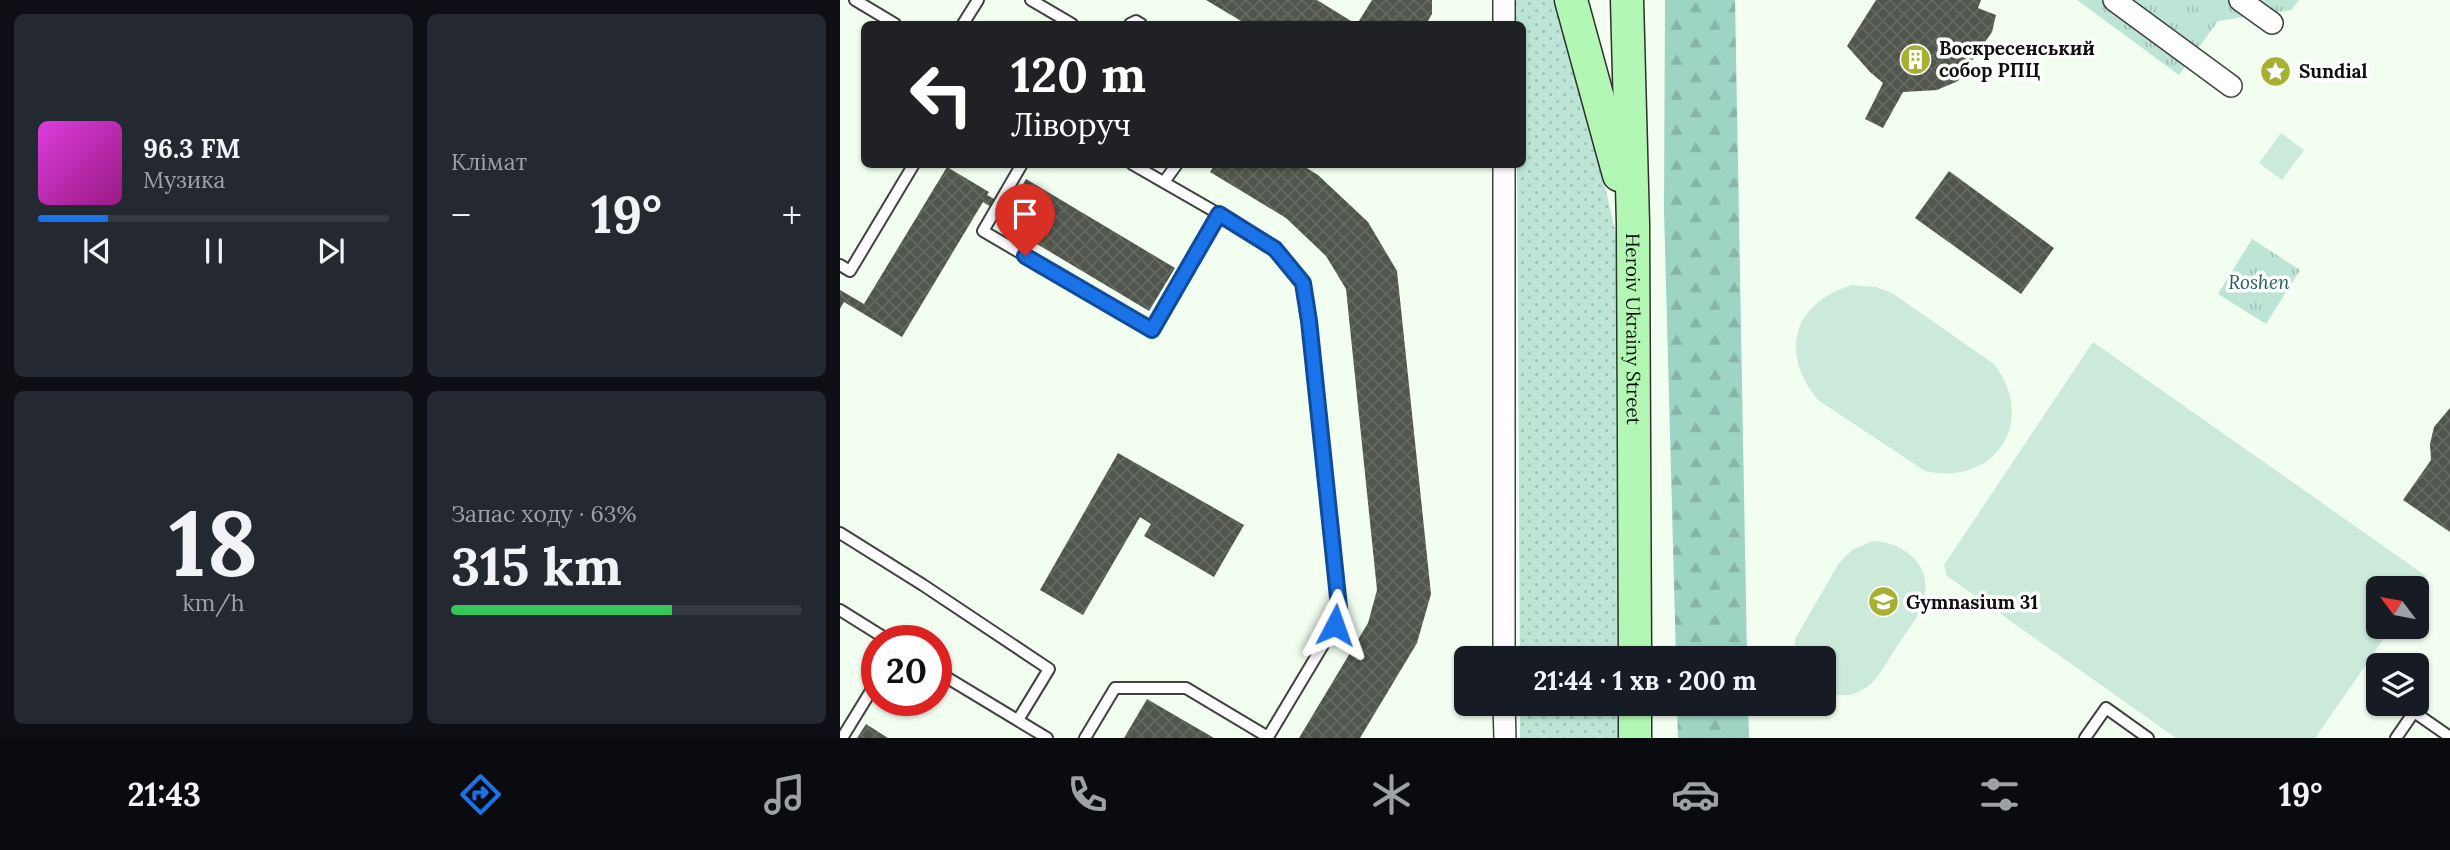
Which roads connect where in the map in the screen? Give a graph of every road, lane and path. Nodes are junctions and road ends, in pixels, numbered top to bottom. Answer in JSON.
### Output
{"nodes":[{"id":1,"x":855,"y":0,"type":"edge"},
{"id":2,"x":978,"y":0,"type":"edge"},
{"id":3,"x":1031,"y":0,"type":"edge"},
{"id":4,"x":1504,"y":0,"type":"edge"},
{"id":5,"x":1571,"y":0,"type":"edge"},
{"id":6,"x":1577,"y":0,"type":"edge"},
{"id":7,"x":1626,"y":0,"type":"edge"},
{"id":8,"x":2114,"y":0,"type":"edge"},
{"id":9,"x":2241,"y":0,"type":"edge"},
{"id":10,"x":890,"y":21,"type":"edge"},
{"id":11,"x":965,"y":21,"type":"edge"},
{"id":12,"x":1067,"y":21,"type":"edge"},
{"id":13,"x":1504,"y":21,"type":"edge"},
{"id":14,"x":2272,"y":23,"type":"dead end"},
{"id":15,"x":2231,"y":86,"type":"dead end"},
{"id":16,"x":912,"y":168,"type":"edge"},
{"id":17,"x":1021,"y":168,"type":"edge"},
{"id":18,"x":1139,"y":168,"type":"edge"},
{"id":19,"x":1174,"y":168,"type":"edge"},
{"id":20,"x":1504,"y":168,"type":"edge"},
{"id":21,"x":1164,"y":183,"type":"junction"},
{"id":22,"x":1219,"y":214,"type":"junction"},
{"id":23,"x":1633,"y":224,"type":"junction"},
{"id":24,"x":840,"y":265,"type":"edge"},
{"id":25,"x":840,"y":533,"type":"edge"},
{"id":26,"x":840,"y":610,"type":"edge"},
{"id":27,"x":864,"y":625,"type":"edge"},
{"id":28,"x":1504,"y":646,"type":"edge"},
{"id":29,"x":1635,"y":646,"type":"edge"},
{"id":30,"x":952,"y":681,"type":"edge"},
{"id":31,"x":861,"y":707,"type":"edge"},
{"id":32,"x":1504,"y":716,"type":"edge"},
{"id":33,"x":1635,"y":716,"type":"edge"},
{"id":34,"x":1018,"y":720,"type":"junction"},
{"id":35,"x":2450,"y":737,"type":"edge"},
{"id":36,"x":842,"y":738,"type":"edge"},
{"id":37,"x":1047,"y":738,"type":"edge"},
{"id":38,"x":1085,"y":738,"type":"edge"},
{"id":39,"x":1504,"y":738,"type":"edge"},
{"id":40,"x":1635,"y":738,"type":"edge"},
{"id":41,"x":2085,"y":738,"type":"edge"},
{"id":42,"x":2148,"y":738,"type":"edge"},
{"id":43,"x":2396,"y":738,"type":"edge"}],
"edges":[{"from":1,"to":10,"type":"lane"},
{"from":2,"to":11,"type":"lane"},
{"from":3,"to":12,"type":"lane"},
{"from":4,"to":13,"type":"street"},
{"from":5,"to":23,"type":"main road"},
{"from":6,"to":7,"type":"main road"},
{"from":7,"to":23,"type":"main road","name":"Heroiv Ukrainy Street"},
{"from":8,"to":15,"type":"street"},
{"from":9,"to":14,"type":"street"},
{"from":16,"to":24,"type":"lane"},
{"from":17,"to":22,"type":"lane"},
{"from":18,"to":21,"type":"lane"},
{"from":19,"to":21,"type":"lane"},
{"from":20,"to":28,"type":"street"},
{"from":21,"to":22,"type":"lane"},
{"from":22,"to":38,"type":"lane"},
{"from":23,"to":29,"type":"main road","name":"Heroiv Ukrainy Street"},
{"from":25,"to":34,"type":"lane"},
{"from":26,"to":27,"type":"lane"},
{"from":30,"to":34,"type":"lane"},
{"from":31,"to":36,"type":"lane"},
{"from":32,"to":39,"type":"street"},
{"from":33,"to":40,"type":"main road"},
{"from":34,"to":37,"type":"lane"},
{"from":35,"to":43,"type":"lane"},
{"from":41,"to":42,"type":"lane"}]}
